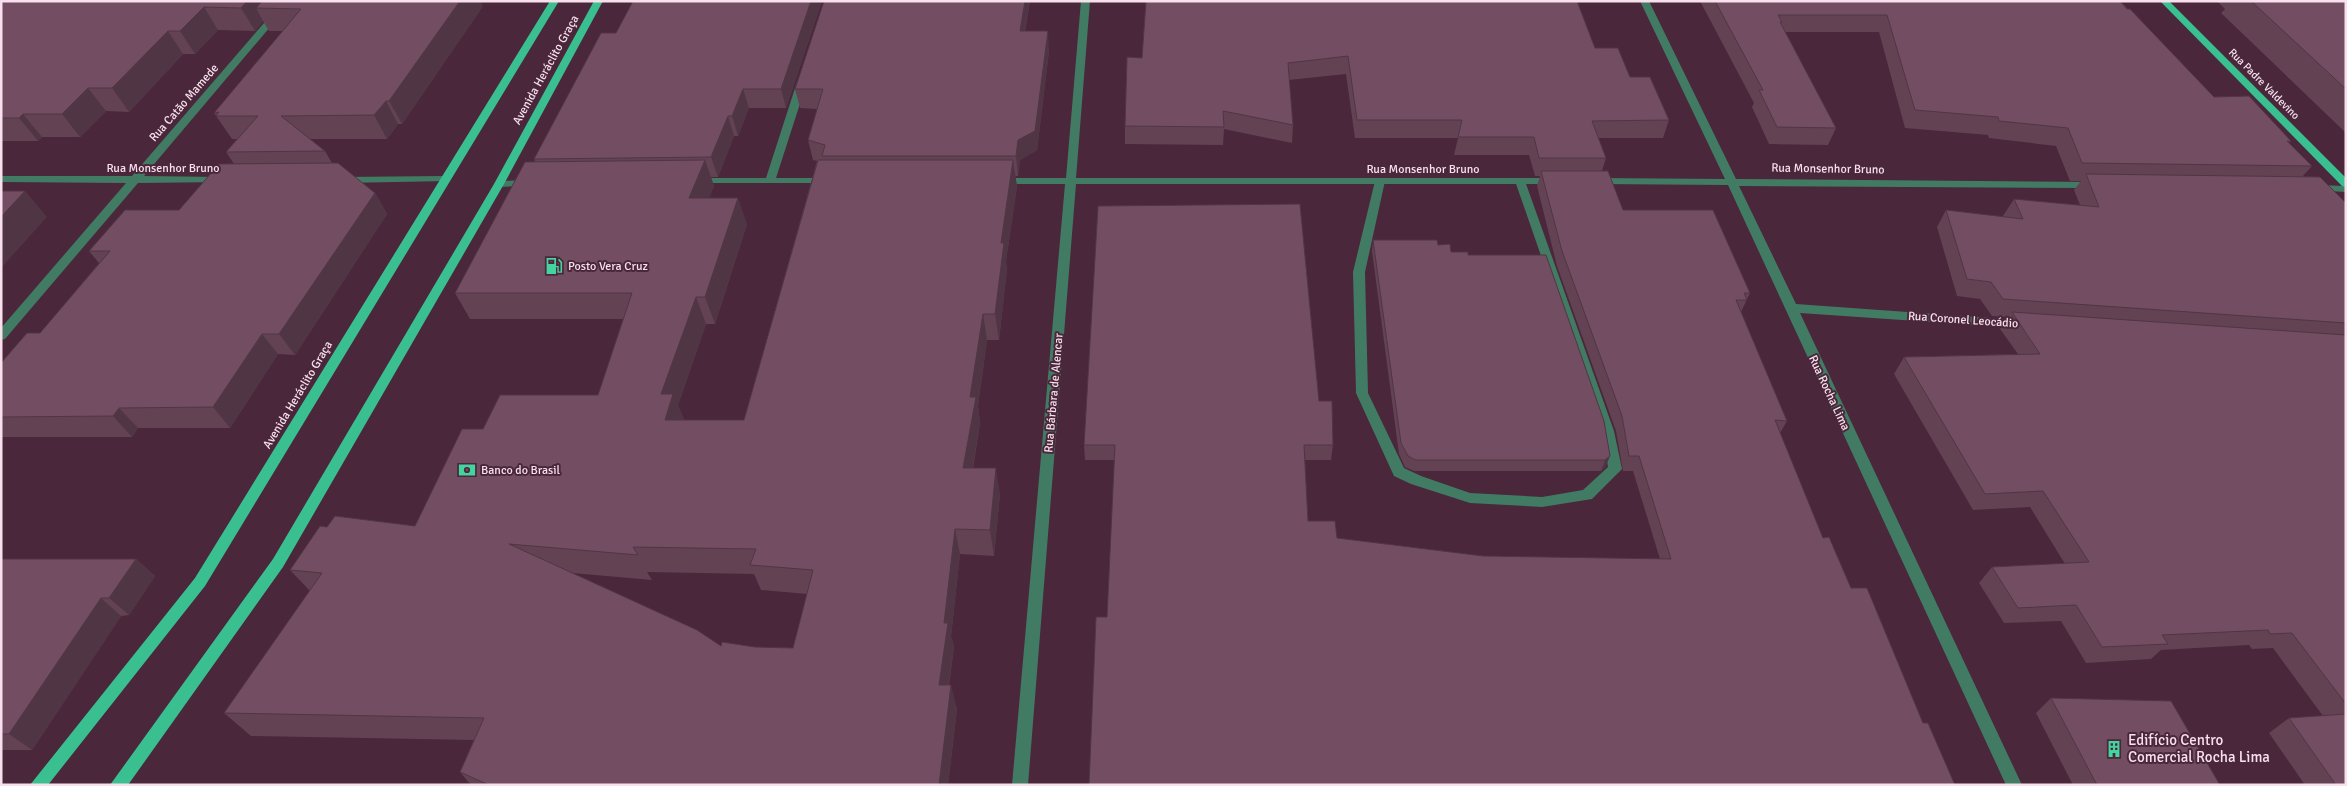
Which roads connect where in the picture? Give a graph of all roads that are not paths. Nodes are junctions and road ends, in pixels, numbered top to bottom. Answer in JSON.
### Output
{"nodes":[{"id":1,"x":288,"y":1,"type":"edge"},
{"id":2,"x":555,"y":1,"type":"edge"},
{"id":3,"x":599,"y":1,"type":"edge"},
{"id":4,"x":1086,"y":1,"type":"edge"},
{"id":5,"x":1644,"y":1,"type":"edge"},
{"id":6,"x":2164,"y":1,"type":"edge"},
{"id":7,"x":804,"y":76,"type":"edge"},
{"id":8,"x":1,"y":179,"type":"edge"},
{"id":9,"x":232,"y":180,"type":"edge"},
{"id":10,"x":331,"y":180,"type":"edge"},
{"id":11,"x":445,"y":180,"type":"junction"},
{"id":12,"x":770,"y":180,"type":"junction"},
{"id":13,"x":134,"y":181,"type":"junction"},
{"id":14,"x":838,"y":181,"type":"edge"},
{"id":15,"x":994,"y":181,"type":"edge"},
{"id":16,"x":1072,"y":181,"type":"junction"},
{"id":17,"x":1380,"y":181,"type":"junction"},
{"id":18,"x":1520,"y":181,"type":"junction"},
{"id":19,"x":1568,"y":181,"type":"edge"},
{"id":20,"x":1588,"y":181,"type":"edge"},
{"id":21,"x":1733,"y":181,"type":"junction"},
{"id":22,"x":682,"y":182,"type":"edge"},
{"id":23,"x":544,"y":183,"type":"edge"},
{"id":24,"x":500,"y":184,"type":"junction"},
{"id":25,"x":2346,"y":184,"type":"edge"},
{"id":26,"x":2107,"y":186,"type":"edge"},
{"id":27,"x":2306,"y":188,"type":"edge"},
{"id":28,"x":2346,"y":189,"type":"edge"},
{"id":29,"x":1790,"y":308,"type":"junction"},
{"id":30,"x":2028,"y":325,"type":"edge"},
{"id":31,"x":1,"y":336,"type":"edge"},
{"id":32,"x":38,"y":785,"type":"edge"},
{"id":33,"x":118,"y":785,"type":"edge"},
{"id":34,"x":1020,"y":785,"type":"edge"},
{"id":35,"x":2014,"y":785,"type":"edge"}],
"edges":[{"from":1,"to":13,"type":"street","name":"Rua Catão Mamede"},
{"from":2,"to":11,"type":"main road","name":"Avenida Heráclito Graça"},
{"from":3,"to":24,"type":"main road","name":"Avenida Heráclito Graça"},
{"from":4,"to":16,"type":"street","name":"Rua Bárbara de Alencar"},
{"from":5,"to":21,"type":"street","name":"Rua Rocha Lima"},
{"from":6,"to":25,"type":"main road","name":"Rua Padre Valdevino"},
{"from":7,"to":12,"type":"street"},
{"from":8,"to":13,"type":"street","name":"Rua Monsenhor Bruno"},
{"from":9,"to":13,"type":"street","name":"Rua Monsenhor Bruno"},
{"from":10,"to":11,"type":"street"},
{"from":11,"to":32,"type":"main road","name":"Avenida Heráclito Graça"},
{"from":12,"to":14,"type":"street"},
{"from":12,"to":22,"type":"street"},
{"from":13,"to":31,"type":"street","name":"Rua Catão Mamede"},
{"from":15,"to":16,"type":"street","name":"Rua Monsenhor Bruno"},
{"from":16,"to":17,"type":"street","name":"Rua Monsenhor Bruno"},
{"from":16,"to":34,"type":"street","name":"Rua Bárbara de Alencar"},
{"from":17,"to":18,"type":"street","name":"Rua Monsenhor Bruno"},
{"from":17,"to":18,"type":"street"},
{"from":18,"to":19,"type":"street","name":"Rua Monsenhor Bruno"},
{"from":20,"to":21,"type":"street","name":"Rua Monsenhor Bruno"},
{"from":21,"to":26,"type":"street","name":"Rua Monsenhor Bruno"},
{"from":21,"to":29,"type":"street","name":"Rua Rocha Lima"},
{"from":23,"to":24,"type":"street"},
{"from":24,"to":33,"type":"main road","name":"Avenida Heráclito Graça"},
{"from":27,"to":28,"type":"street"},
{"from":29,"to":30,"type":"street","name":"Rua Coronel Leocádio"},
{"from":29,"to":35,"type":"street","name":"Rua Rocha Lima"}]}
